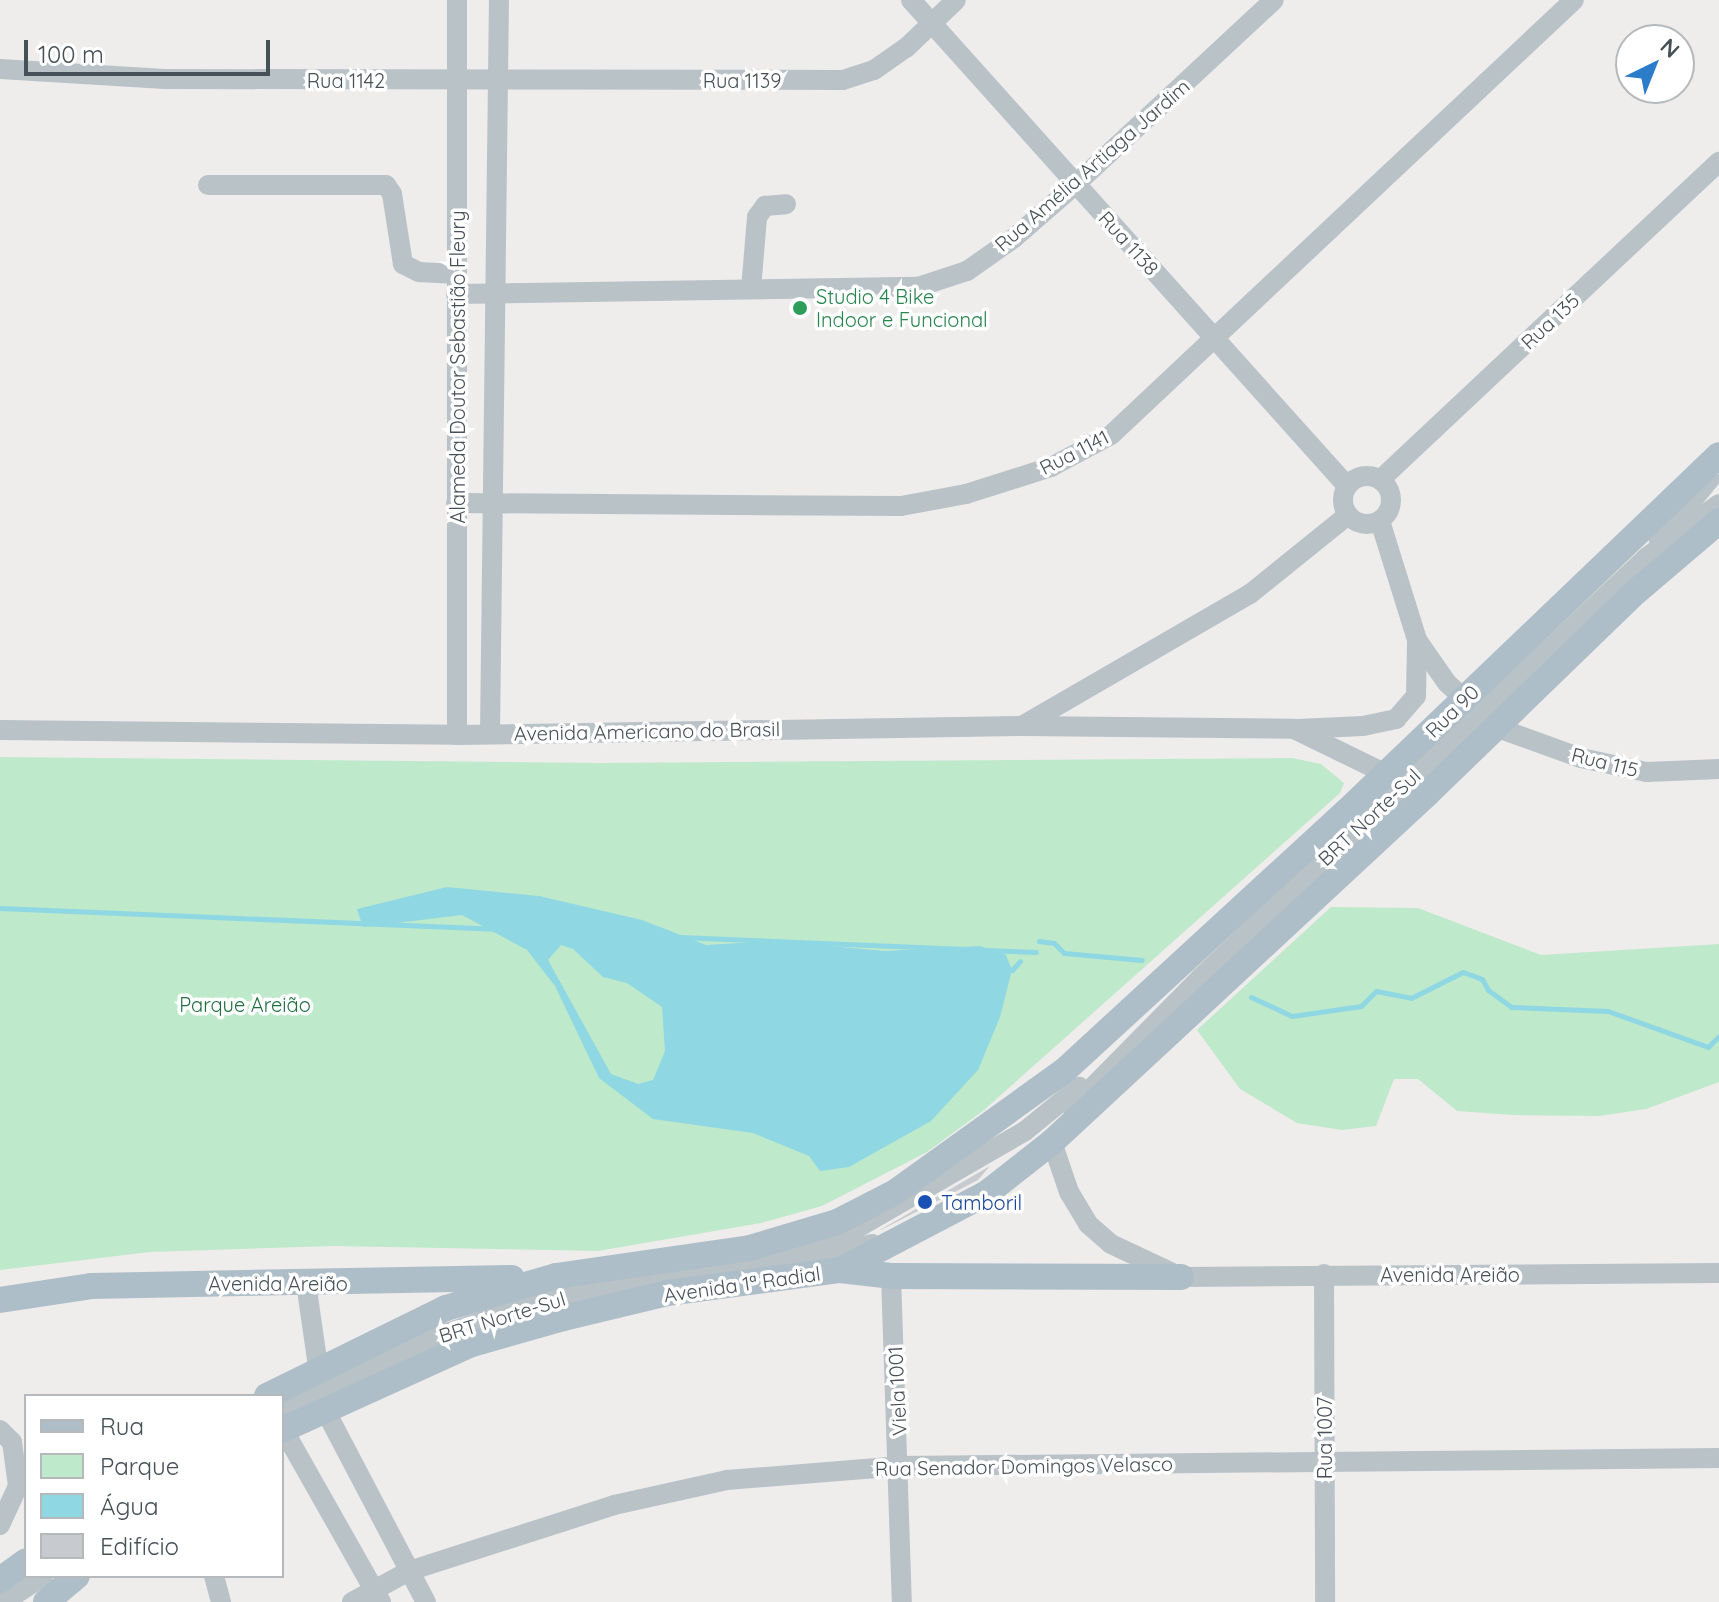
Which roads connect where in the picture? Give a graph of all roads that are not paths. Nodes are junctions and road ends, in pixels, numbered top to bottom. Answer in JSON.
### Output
{"nodes":[{"id":1,"x":457,"y":0,"type":"edge"},
{"id":2,"x":499,"y":0,"type":"edge"},
{"id":3,"x":911,"y":0,"type":"edge"},
{"id":4,"x":956,"y":0,"type":"edge"},
{"id":5,"x":1274,"y":0,"type":"edge"},
{"id":6,"x":1574,"y":0,"type":"edge"},
{"id":7,"x":931,"y":23,"type":"junction"},
{"id":8,"x":0,"y":69,"type":"edge"},
{"id":9,"x":459,"y":80,"type":"junction"},
{"id":10,"x":500,"y":80,"type":"junction"},
{"id":11,"x":1719,"y":162,"type":"edge"},
{"id":12,"x":1076,"y":184,"type":"junction"},
{"id":13,"x":208,"y":185,"type":"dead end"},
{"id":14,"x":786,"y":204,"type":"dead end"},
{"id":15,"x":456,"y":284,"type":"junction"},
{"id":16,"x":751,"y":289,"type":"junction"},
{"id":17,"x":495,"y":295,"type":"junction"},
{"id":18,"x":1216,"y":339,"type":"junction"},
{"id":19,"x":1719,"y":455,"type":"edge"},
{"id":20,"x":1719,"y":468,"type":"edge"},
{"id":21,"x":1380,"y":480,"type":"junction"},
{"id":22,"x":1347,"y":486,"type":"junction"},
{"id":23,"x":456,"y":503,"type":"junction"},
{"id":24,"x":491,"y":504,"type":"junction"},
{"id":25,"x":1719,"y":504,"type":"edge"},
{"id":26,"x":1348,"y":515,"type":"junction"},
{"id":27,"x":1380,"y":521,"type":"junction"},
{"id":28,"x":1719,"y":521,"type":"edge"},
{"id":29,"x":1647,"y":557,"type":"junction"},
{"id":30,"x":1417,"y":640,"type":"junction"},
{"id":31,"x":1480,"y":714,"type":"junction"},
{"id":32,"x":1022,"y":726,"type":"junction"},
{"id":33,"x":1294,"y":729,"type":"junction"},
{"id":34,"x":0,"y":730,"type":"edge"},
{"id":35,"x":490,"y":733,"type":"junction"},
{"id":36,"x":457,"y":735,"type":"junction"},
{"id":37,"x":1719,"y":769,"type":"edge"},
{"id":38,"x":1394,"y":780,"type":"junction"},
{"id":39,"x":1427,"y":794,"type":"junction"},
{"id":40,"x":1182,"y":964,"type":"joint"},
{"id":41,"x":1225,"y":983,"type":"joint"},
{"id":42,"x":1129,"y":1047,"type":"junction"},
{"id":43,"x":1052,"y":1142,"type":"junction"},
{"id":44,"x":736,"y":1267,"type":"junction"},
{"id":45,"x":840,"y":1270,"type":"junction"},
{"id":46,"x":1719,"y":1273,"type":"edge"},
{"id":47,"x":1324,"y":1274,"type":"junction"},
{"id":48,"x":556,"y":1276,"type":"junction"},
{"id":49,"x":891,"y":1276,"type":"junction"},
{"id":50,"x":1181,"y":1277,"type":"junction"},
{"id":51,"x":306,"y":1283,"type":"junction"},
{"id":52,"x":0,"y":1300,"type":"edge"},
{"id":53,"x":321,"y":1388,"type":"junction"},
{"id":54,"x":280,"y":1394,"type":"edge"},
{"id":55,"x":284,"y":1421,"type":"edge"},
{"id":56,"x":284,"y":1427,"type":"edge"},
{"id":57,"x":0,"y":1430,"type":"edge"},
{"id":58,"x":1719,"y":1458,"type":"edge"},
{"id":59,"x":1324,"y":1461,"type":"junction"},
{"id":60,"x":901,"y":1466,"type":"junction"},
{"id":61,"x":3,"y":1515,"type":"edge"},
{"id":62,"x":24,"y":1562,"type":"edge"},
{"id":63,"x":409,"y":1571,"type":"junction"},
{"id":64,"x":40,"y":1578,"type":"edge"},
{"id":65,"x":41,"y":1578,"type":"edge"},
{"id":66,"x":75,"y":1578,"type":"edge"},
{"id":67,"x":215,"y":1578,"type":"edge"},
{"id":68,"x":0,"y":1580,"type":"edge"},
{"id":69,"x":377,"y":1594,"type":"edge"},
{"id":70,"x":4,"y":1602,"type":"edge"},
{"id":71,"x":20,"y":1602,"type":"edge"},
{"id":72,"x":46,"y":1602,"type":"edge"},
{"id":73,"x":221,"y":1602,"type":"edge"},
{"id":74,"x":352,"y":1602,"type":"edge"},
{"id":75,"x":426,"y":1602,"type":"edge"},
{"id":76,"x":902,"y":1602,"type":"edge"},
{"id":77,"x":1325,"y":1602,"type":"edge"}],
"edges":[{"from":1,"to":9,"type":"street","name":"Alameda Doutor Sebastião Fleury"},
{"from":2,"to":10,"type":"street","name":"Alameda Doutor Sebastião Fleury"},
{"from":3,"to":7,"type":"street","name":"Rua 1138"},
{"from":4,"to":7,"type":"street","name":"Rua 1139"},
{"from":5,"to":12,"type":"street","name":"Rua Amélia Artiaga Jardim"},
{"from":6,"to":18,"type":"street","name":"Rua 1141"},
{"from":7,"to":10,"type":"street","name":"Rua 1139"},
{"from":7,"to":12,"type":"street","name":"Rua 1138"},
{"from":8,"to":9,"type":"street","name":"Rua 1142"},
{"from":9,"to":10,"type":"street","name":"Rua 1142"},
{"from":9,"to":15,"type":"street","name":"Alameda Doutor Sebastião Fleury"},
{"from":10,"to":17,"type":"street","name":"Alameda Doutor Sebastião Fleury"},
{"from":11,"to":21,"type":"street","name":"Rua 135"},
{"from":12,"to":16,"type":"street","name":"Rua Amélia Artiaga Jardim"},
{"from":12,"to":18,"type":"street","name":"Rua 1138"},
{"from":13,"to":15,"type":"street","name":"Rua Amélia Artiaga Jardim"},
{"from":14,"to":16,"type":"street"},
{"from":15,"to":17,"type":"street","name":"Rua Amélia Artiaga Jardim"},
{"from":15,"to":23,"type":"street","name":"Alameda Doutor Sebastião Fleury"},
{"from":16,"to":17,"type":"street","name":"Rua Amélia Artiaga Jardim"},
{"from":17,"to":24,"type":"street","name":"Alameda Doutor Sebastião Fleury"},
{"from":18,"to":22,"type":"street","name":"Rua 1138"},
{"from":18,"to":24,"type":"street","name":"Rua 1141"},
{"from":19,"to":31,"type":"main road","name":"Rua 90"},
{"from":20,"to":29,"type":"street"},
{"from":21,"to":22,"type":"street"},
{"from":21,"to":27,"type":"street"},
{"from":22,"to":26,"type":"street"},
{"from":23,"to":24,"type":"street","name":"Rua 1141"},
{"from":23,"to":36,"type":"street","name":"Alameda Doutor Sebastião Fleury"},
{"from":24,"to":35,"type":"street","name":"Alameda Doutor Sebastião Fleury"},
{"from":25,"to":29,"type":"street"},
{"from":26,"to":27,"type":"street"},
{"from":26,"to":32,"type":"street"},
{"from":27,"to":30,"type":"street"},
{"from":28,"to":31,"type":"main road","name":"Rua 90"},
{"from":29,"to":31,"type":"street"},
{"from":30,"to":31,"type":"street"},
{"from":30,"to":33,"type":"street","name":"Avenida Americano do Brasil"},
{"from":31,"to":37,"type":"street","name":"Rua 115"},
{"from":31,"to":38,"type":"main road","name":"Rua 90"},
{"from":31,"to":39,"type":"main road","name":"Rua 90"},
{"from":32,"to":33,"type":"street","name":"Avenida Americano do Brasil"},
{"from":32,"to":35,"type":"street","name":"Avenida Americano do Brasil"},
{"from":33,"to":38,"type":"street","name":"Avenida Americano do Brasil"},
{"from":34,"to":36,"type":"street","name":"Avenida Americano do Brasil"},
{"from":35,"to":36,"type":"street","name":"Avenida Americano do Brasil"},
{"from":38,"to":39,"type":"street","name":"Avenida Americano do Brasil"},
{"from":38,"to":40,"type":"main road","name":"Rua 90"},
{"from":38,"to":42,"type":"street","name":"BRT Norte-Sul"},
{"from":39,"to":41,"type":"main road","name":"Rua 90"},
{"from":40,"to":48,"type":"main road","name":"Avenida 1ª Radial"},
{"from":41,"to":43,"type":"main road","name":"Avenida 1ª Radial"},
{"from":42,"to":44,"type":"street","name":"BRT Norte-Sul"},
{"from":42,"to":44,"type":"street","name":"BRT Norte-Sul"},
{"from":43,"to":45,"type":"main road","name":"Avenida 1ª Radial"},
{"from":43,"to":50,"type":"street"},
{"from":44,"to":53,"type":"street","name":"BRT Norte-Sul"},
{"from":45,"to":49,"type":"main road"},
{"from":45,"to":53,"type":"main road","name":"Avenida 1ª Radial"},
{"from":46,"to":47,"type":"street","name":"Avenida Areião"},
{"from":47,"to":50,"type":"street","name":"Avenida Areião"},
{"from":47,"to":59,"type":"street","name":"Rua 1007"},
{"from":48,"to":51,"type":"main road","name":"Avenida Areião"},
{"from":48,"to":53,"type":"main road","name":"Avenida 1ª Radial"},
{"from":49,"to":50,"type":"main road"},
{"from":49,"to":60,"type":"street","name":"Viela 1001"},
{"from":51,"to":52,"type":"main road","name":"Avenida Areião"},
{"from":51,"to":53,"type":"street"},
{"from":53,"to":54,"type":"main road","name":"Avenida 1ª Radial"},
{"from":53,"to":55,"type":"main road","name":"Avenida 1ª Radial"},
{"from":53,"to":63,"type":"street"},
{"from":56,"to":69,"type":"street"},
{"from":57,"to":61,"type":"street"},
{"from":58,"to":59,"type":"street","name":"Rua Senador Domingos Velasco"},
{"from":59,"to":60,"type":"street","name":"Rua Senador Domingos Velasco"},
{"from":59,"to":77,"type":"street","name":"Rua 1007"},
{"from":60,"to":63,"type":"street","name":"Rua Senador Domingos Velasco"},
{"from":60,"to":76,"type":"street","name":"Viela 1001"},
{"from":62,"to":68,"type":"main road"},
{"from":63,"to":69,"type":"street","name":"Rua Senador Domingos Velasco"},
{"from":63,"to":75,"type":"street"},
{"from":64,"to":70,"type":"street"},
{"from":65,"to":71,"type":"street"},
{"from":66,"to":72,"type":"main road"},
{"from":67,"to":73,"type":"street"},
{"from":69,"to":74,"type":"street","name":"Rua Senador Domingos Velasco"}]}
